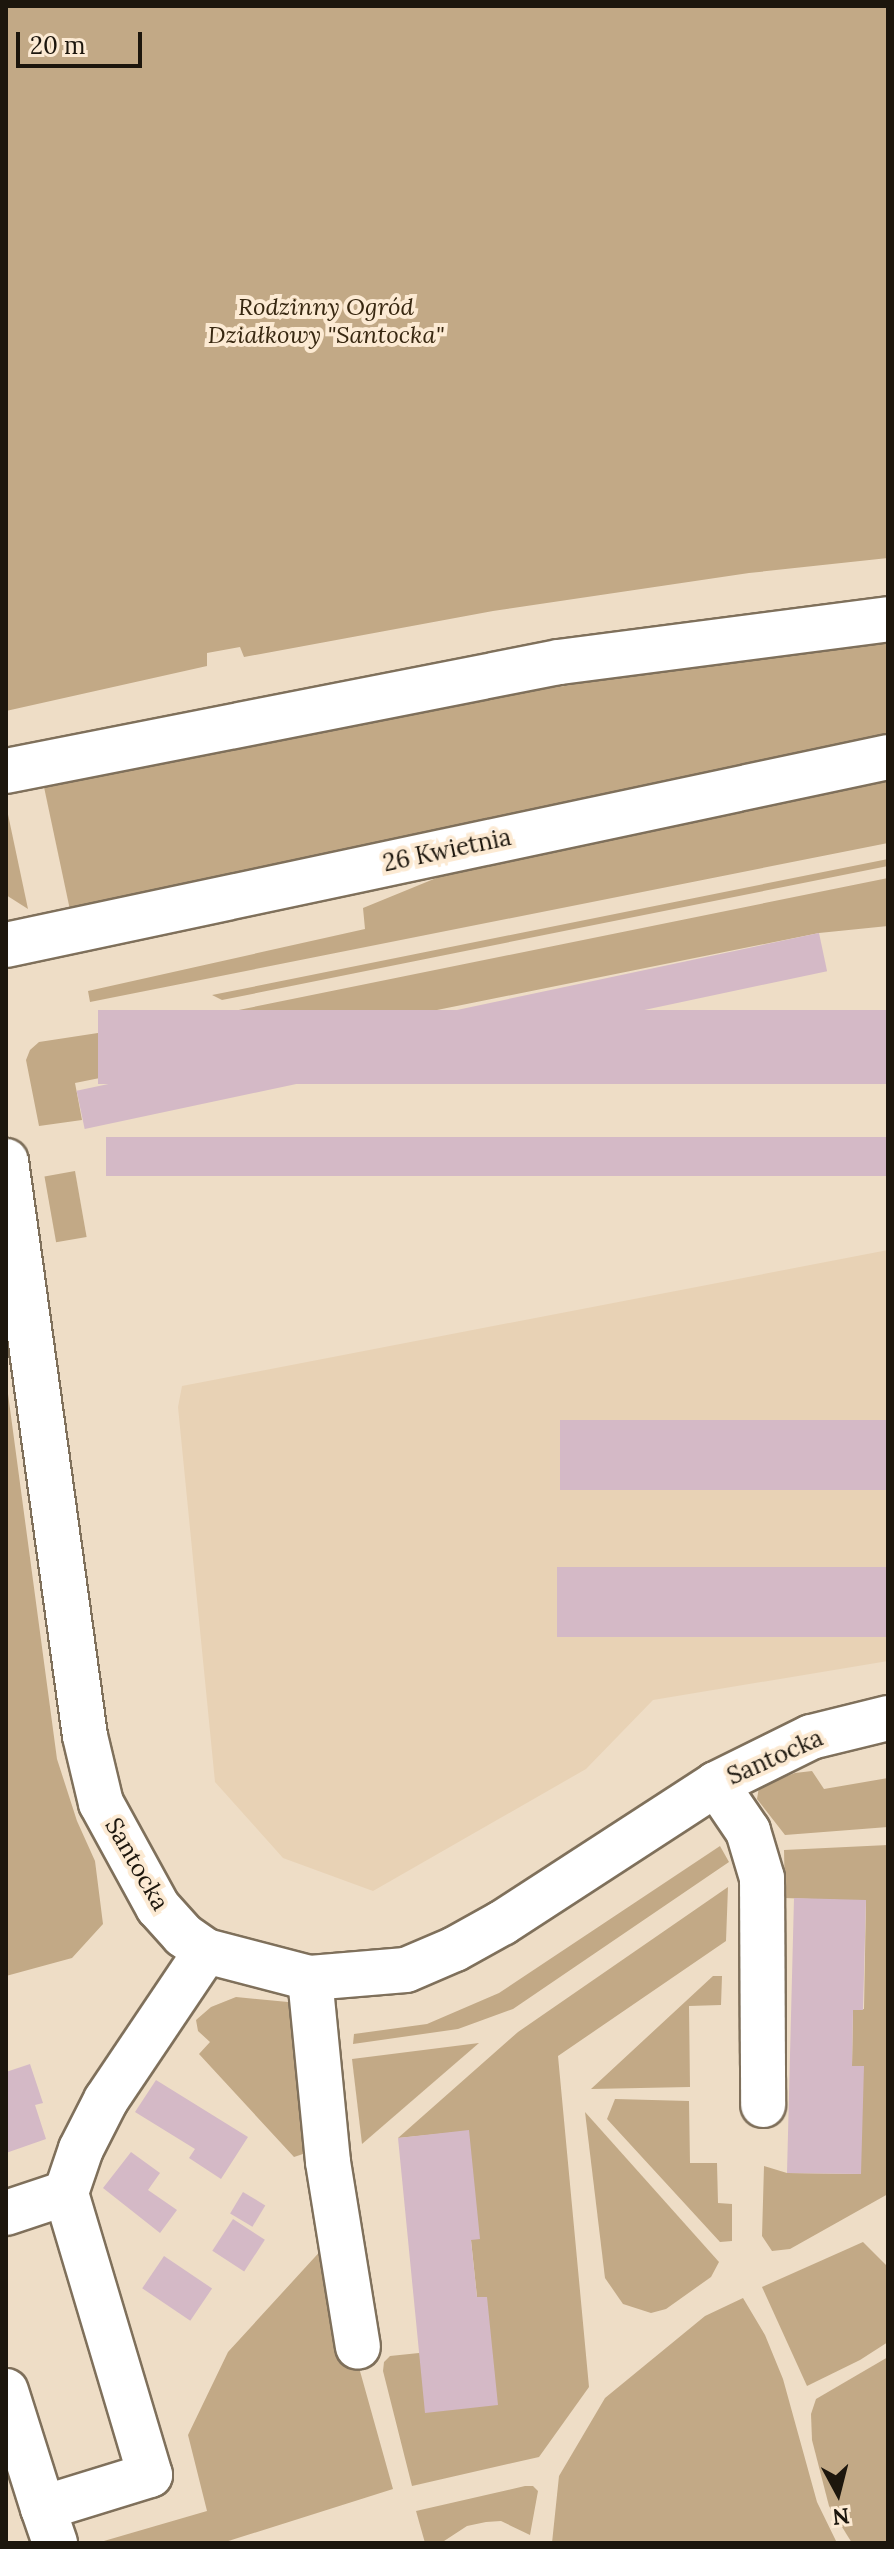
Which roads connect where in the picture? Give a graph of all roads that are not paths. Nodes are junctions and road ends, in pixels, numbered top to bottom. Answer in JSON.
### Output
{"nodes":[{"id":1,"x":888,"y":619,"type":"edge"},
{"id":2,"x":888,"y":757,"type":"edge"},
{"id":3,"x":6,"y":771,"type":"edge"},
{"id":4,"x":6,"y":945,"type":"edge"},
{"id":5,"x":6,"y":1161,"type":"edge"},
{"id":6,"x":888,"y":1718,"type":"edge"},
{"id":7,"x":716,"y":1784,"type":"junction"},
{"id":8,"x":206,"y":1951,"type":"junction"},
{"id":9,"x":310,"y":1978,"type":"junction"},
{"id":10,"x":763,"y":2105,"type":"dead end"},
{"id":11,"x":66,"y":2193,"type":"junction"},
{"id":12,"x":6,"y":2213,"type":"edge"},
{"id":13,"x":358,"y":2347,"type":"dead end"},
{"id":14,"x":6,"y":2391,"type":"edge"},
{"id":15,"x":49,"y":2526,"type":"edge"}],
"edges":[{"from":1,"to":3,"type":"street"},
{"from":2,"to":4,"type":"street","name":"26 Kwietnia"},
{"from":5,"to":8,"type":"street","name":"Santocka"},
{"from":6,"to":7,"type":"street","name":"Santocka"},
{"from":7,"to":9,"type":"street","name":"Santocka"},
{"from":7,"to":10,"type":"street"},
{"from":8,"to":9,"type":"street","name":"Santocka"},
{"from":8,"to":11,"type":"street"},
{"from":9,"to":13,"type":"street"},
{"from":11,"to":12,"type":"street"},
{"from":11,"to":15,"type":"street"},
{"from":14,"to":15,"type":"street"}]}
